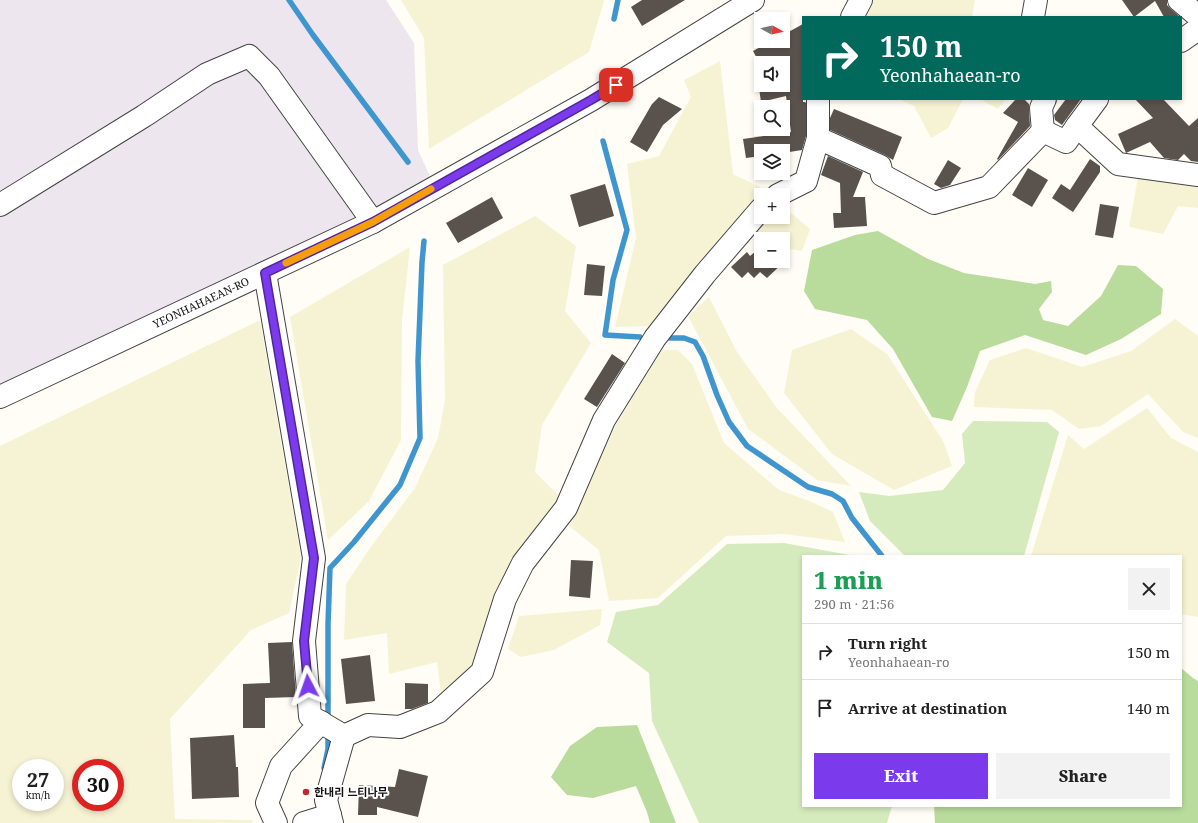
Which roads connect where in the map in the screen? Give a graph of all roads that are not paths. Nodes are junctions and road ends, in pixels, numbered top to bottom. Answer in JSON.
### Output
{"nodes":[{"id":1,"x":753,"y":0,"type":"edge"},
{"id":2,"x":861,"y":0,"type":"edge"},
{"id":3,"x":1036,"y":0,"type":"edge"},
{"id":4,"x":1179,"y":0,"type":"edge"},
{"id":5,"x":853,"y":16,"type":"edge"},
{"id":6,"x":1033,"y":16,"type":"edge"},
{"id":7,"x":1198,"y":16,"type":"edge"},
{"id":8,"x":1198,"y":29,"type":"edge"},
{"id":9,"x":1182,"y":39,"type":"edge"},
{"id":10,"x":818,"y":100,"type":"edge"},
{"id":11,"x":1045,"y":100,"type":"edge"},
{"id":12,"x":1096,"y":100,"type":"edge"},
{"id":13,"x":1077,"y":126,"type":"junction"},
{"id":14,"x":1043,"y":131,"type":"junction"},
{"id":15,"x":818,"y":138,"type":"junction"},
{"id":16,"x":1198,"y":174,"type":"edge"},
{"id":17,"x":790,"y":189,"type":"edge"},
{"id":18,"x":0,"y":205,"type":"edge"},
{"id":19,"x":754,"y":217,"type":"edge"},
{"id":20,"x":373,"y":222,"type":"junction"},
{"id":21,"x":265,"y":273,"type":"junction"},
{"id":22,"x":0,"y":397,"type":"edge"},
{"id":23,"x":321,"y":722,"type":"junction"},
{"id":24,"x":344,"y":736,"type":"junction"},
{"id":25,"x":331,"y":819,"type":"edge"},
{"id":26,"x":276,"y":823,"type":"edge"},
{"id":27,"x":304,"y":823,"type":"edge"}],
"edges":[{"from":1,"to":20,"type":"street","name":"YEONHAHAEAN-RO"},
{"from":2,"to":5,"type":"street"},
{"from":3,"to":6,"type":"street"},
{"from":4,"to":7,"type":"street"},
{"from":8,"to":9,"type":"street"},
{"from":10,"to":15,"type":"street"},
{"from":11,"to":14,"type":"street"},
{"from":12,"to":13,"type":"street"},
{"from":13,"to":14,"type":"street"},
{"from":13,"to":16,"type":"street"},
{"from":14,"to":15,"type":"street"},
{"from":15,"to":17,"type":"street"},
{"from":18,"to":20,"type":"street"},
{"from":19,"to":24,"type":"street"},
{"from":20,"to":21,"type":"street","name":"YEONHAHAEAN-RO"},
{"from":21,"to":22,"type":"street","name":"YEONHAHAEAN-RO"},
{"from":21,"to":23,"type":"street"},
{"from":23,"to":24,"type":"street"},
{"from":23,"to":26,"type":"street"},
{"from":24,"to":25,"type":"street"},
{"from":25,"to":27,"type":"street"}]}
